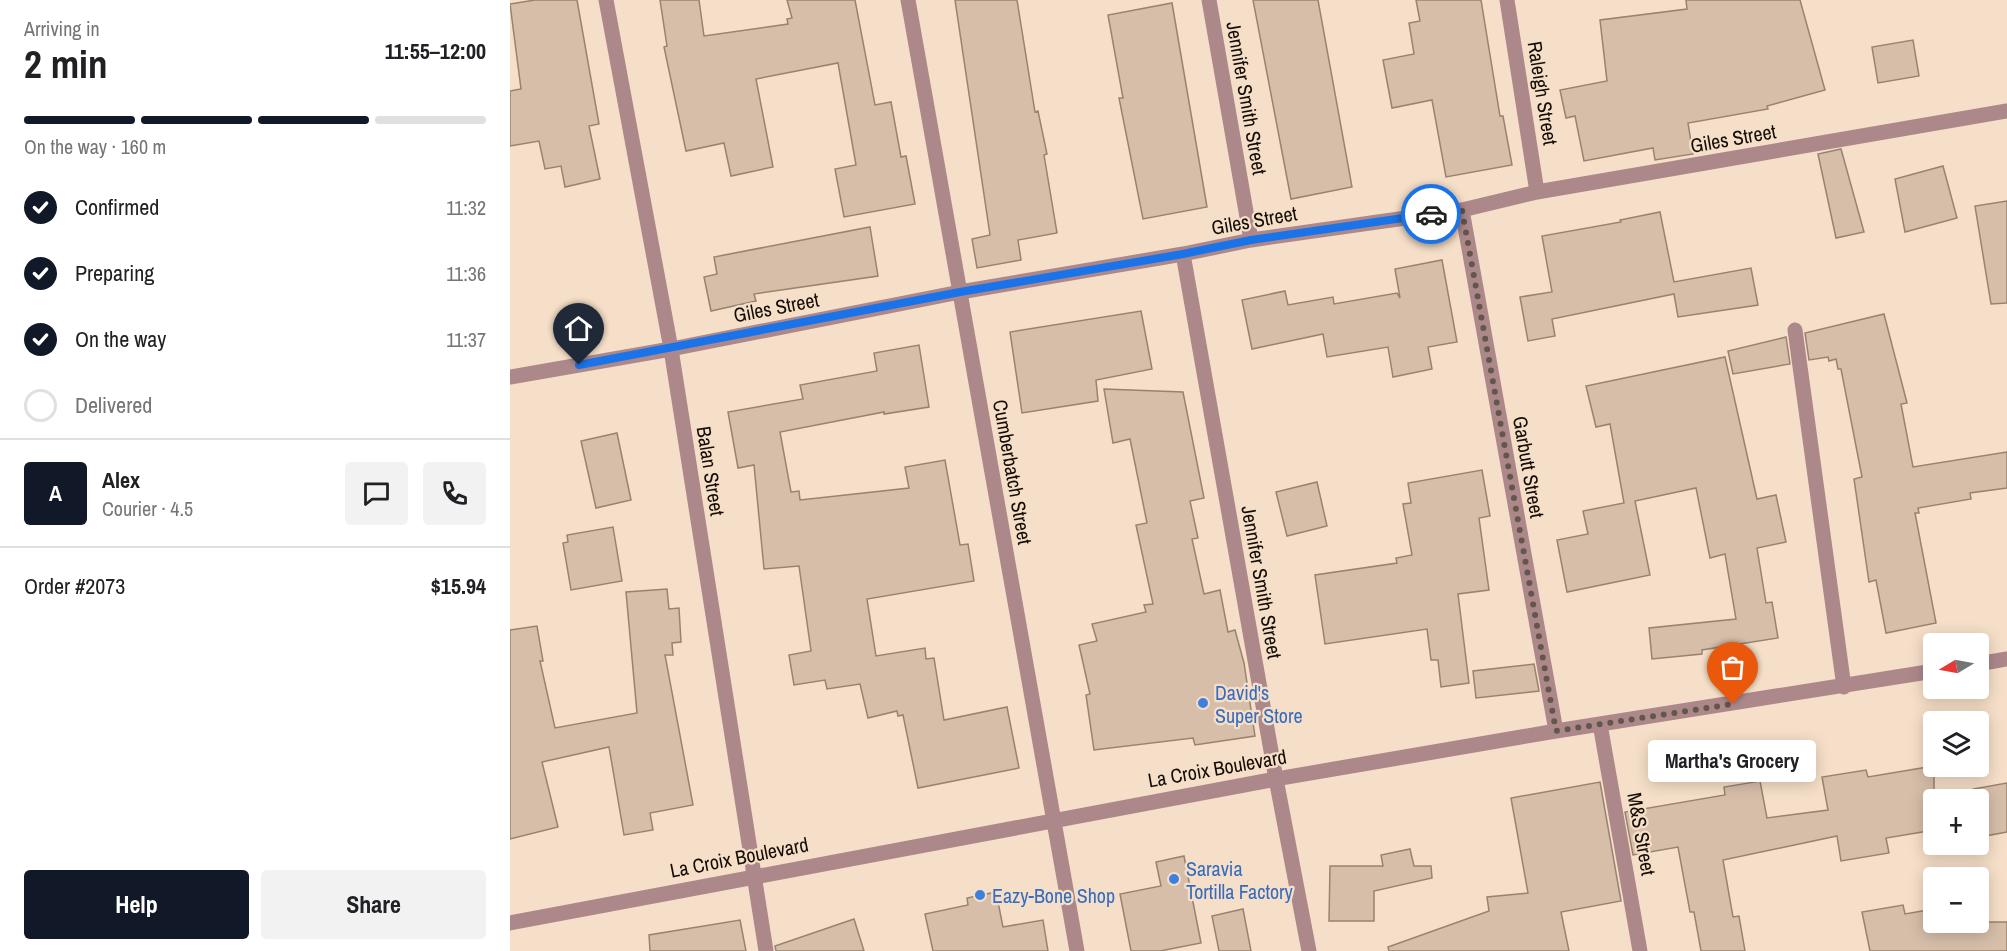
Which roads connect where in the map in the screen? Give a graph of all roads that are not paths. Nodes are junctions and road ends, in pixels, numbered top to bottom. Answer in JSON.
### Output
{"nodes":[{"id":1,"x":606,"y":0,"type":"edge"},
{"id":2,"x":908,"y":0,"type":"edge"},
{"id":3,"x":1209,"y":0,"type":"edge"},
{"id":4,"x":1507,"y":0,"type":"edge"},
{"id":5,"x":2007,"y":111,"type":"edge"},
{"id":6,"x":1537,"y":192,"type":"junction"},
{"id":7,"x":1462,"y":210,"type":"junction"},
{"id":8,"x":1251,"y":240,"type":"junction"},
{"id":9,"x":1183,"y":254,"type":"junction"},
{"id":10,"x":960,"y":292,"type":"junction"},
{"id":11,"x":1795,"y":330,"type":"dead end"},
{"id":12,"x":671,"y":350,"type":"junction"},
{"id":13,"x":510,"y":377,"type":"edge"},
{"id":14,"x":2007,"y":659,"type":"edge"},
{"id":15,"x":1989,"y":662,"type":"edge"},
{"id":16,"x":1923,"y":673,"type":"edge"},
{"id":17,"x":1844,"y":687,"type":"junction"},
{"id":18,"x":1600,"y":724,"type":"junction"},
{"id":19,"x":1556,"y":731,"type":"junction"},
{"id":20,"x":1276,"y":779,"type":"junction"},
{"id":21,"x":1053,"y":819,"type":"junction"},
{"id":22,"x":754,"y":876,"type":"junction"},
{"id":23,"x":510,"y":922,"type":"edge"},
{"id":24,"x":766,"y":951,"type":"edge"},
{"id":25,"x":1077,"y":951,"type":"edge"},
{"id":26,"x":1310,"y":951,"type":"edge"},
{"id":27,"x":1640,"y":951,"type":"edge"}],
"edges":[{"from":1,"to":12,"type":"street","name":"Balan Street"},
{"from":2,"to":10,"type":"street","name":"Cumberbatch Street"},
{"from":3,"to":8,"type":"street","name":"Jennifer Smith Street"},
{"from":4,"to":6,"type":"street","name":"Raleigh Street"},
{"from":5,"to":6,"type":"street","name":"Giles Street"},
{"from":6,"to":7,"type":"street","name":"Giles Street"},
{"from":7,"to":8,"type":"street","name":"Giles Street"},
{"from":7,"to":19,"type":"street","name":"Garbutt Street"},
{"from":8,"to":9,"type":"street","name":"Giles Street"},
{"from":9,"to":10,"type":"street","name":"Giles Street"},
{"from":9,"to":20,"type":"street","name":"Jennifer Smith Street"},
{"from":10,"to":12,"type":"street","name":"Giles Street"},
{"from":10,"to":21,"type":"street","name":"Cumberbatch Street"},
{"from":11,"to":17,"type":"street"},
{"from":12,"to":13,"type":"street","name":"Giles Street"},
{"from":12,"to":22,"type":"street","name":"Balan Street"},
{"from":14,"to":15,"type":"street"},
{"from":16,"to":17,"type":"street","name":"La Croix Boulevard"},
{"from":17,"to":18,"type":"street","name":"La Croix Boulevard"},
{"from":18,"to":19,"type":"street","name":"La Croix Boulevard"},
{"from":18,"to":27,"type":"street","name":"M&S Street"},
{"from":19,"to":20,"type":"street","name":"La Croix Boulevard"},
{"from":20,"to":21,"type":"street","name":"La Croix Boulevard"},
{"from":20,"to":26,"type":"street","name":"Jennifer Smith Street"},
{"from":21,"to":22,"type":"street","name":"La Croix Boulevard"},
{"from":21,"to":25,"type":"street","name":"Cumberbatch Street"},
{"from":22,"to":23,"type":"street","name":"La Croix Boulevard"},
{"from":22,"to":24,"type":"street","name":"Balan Street"}]}
